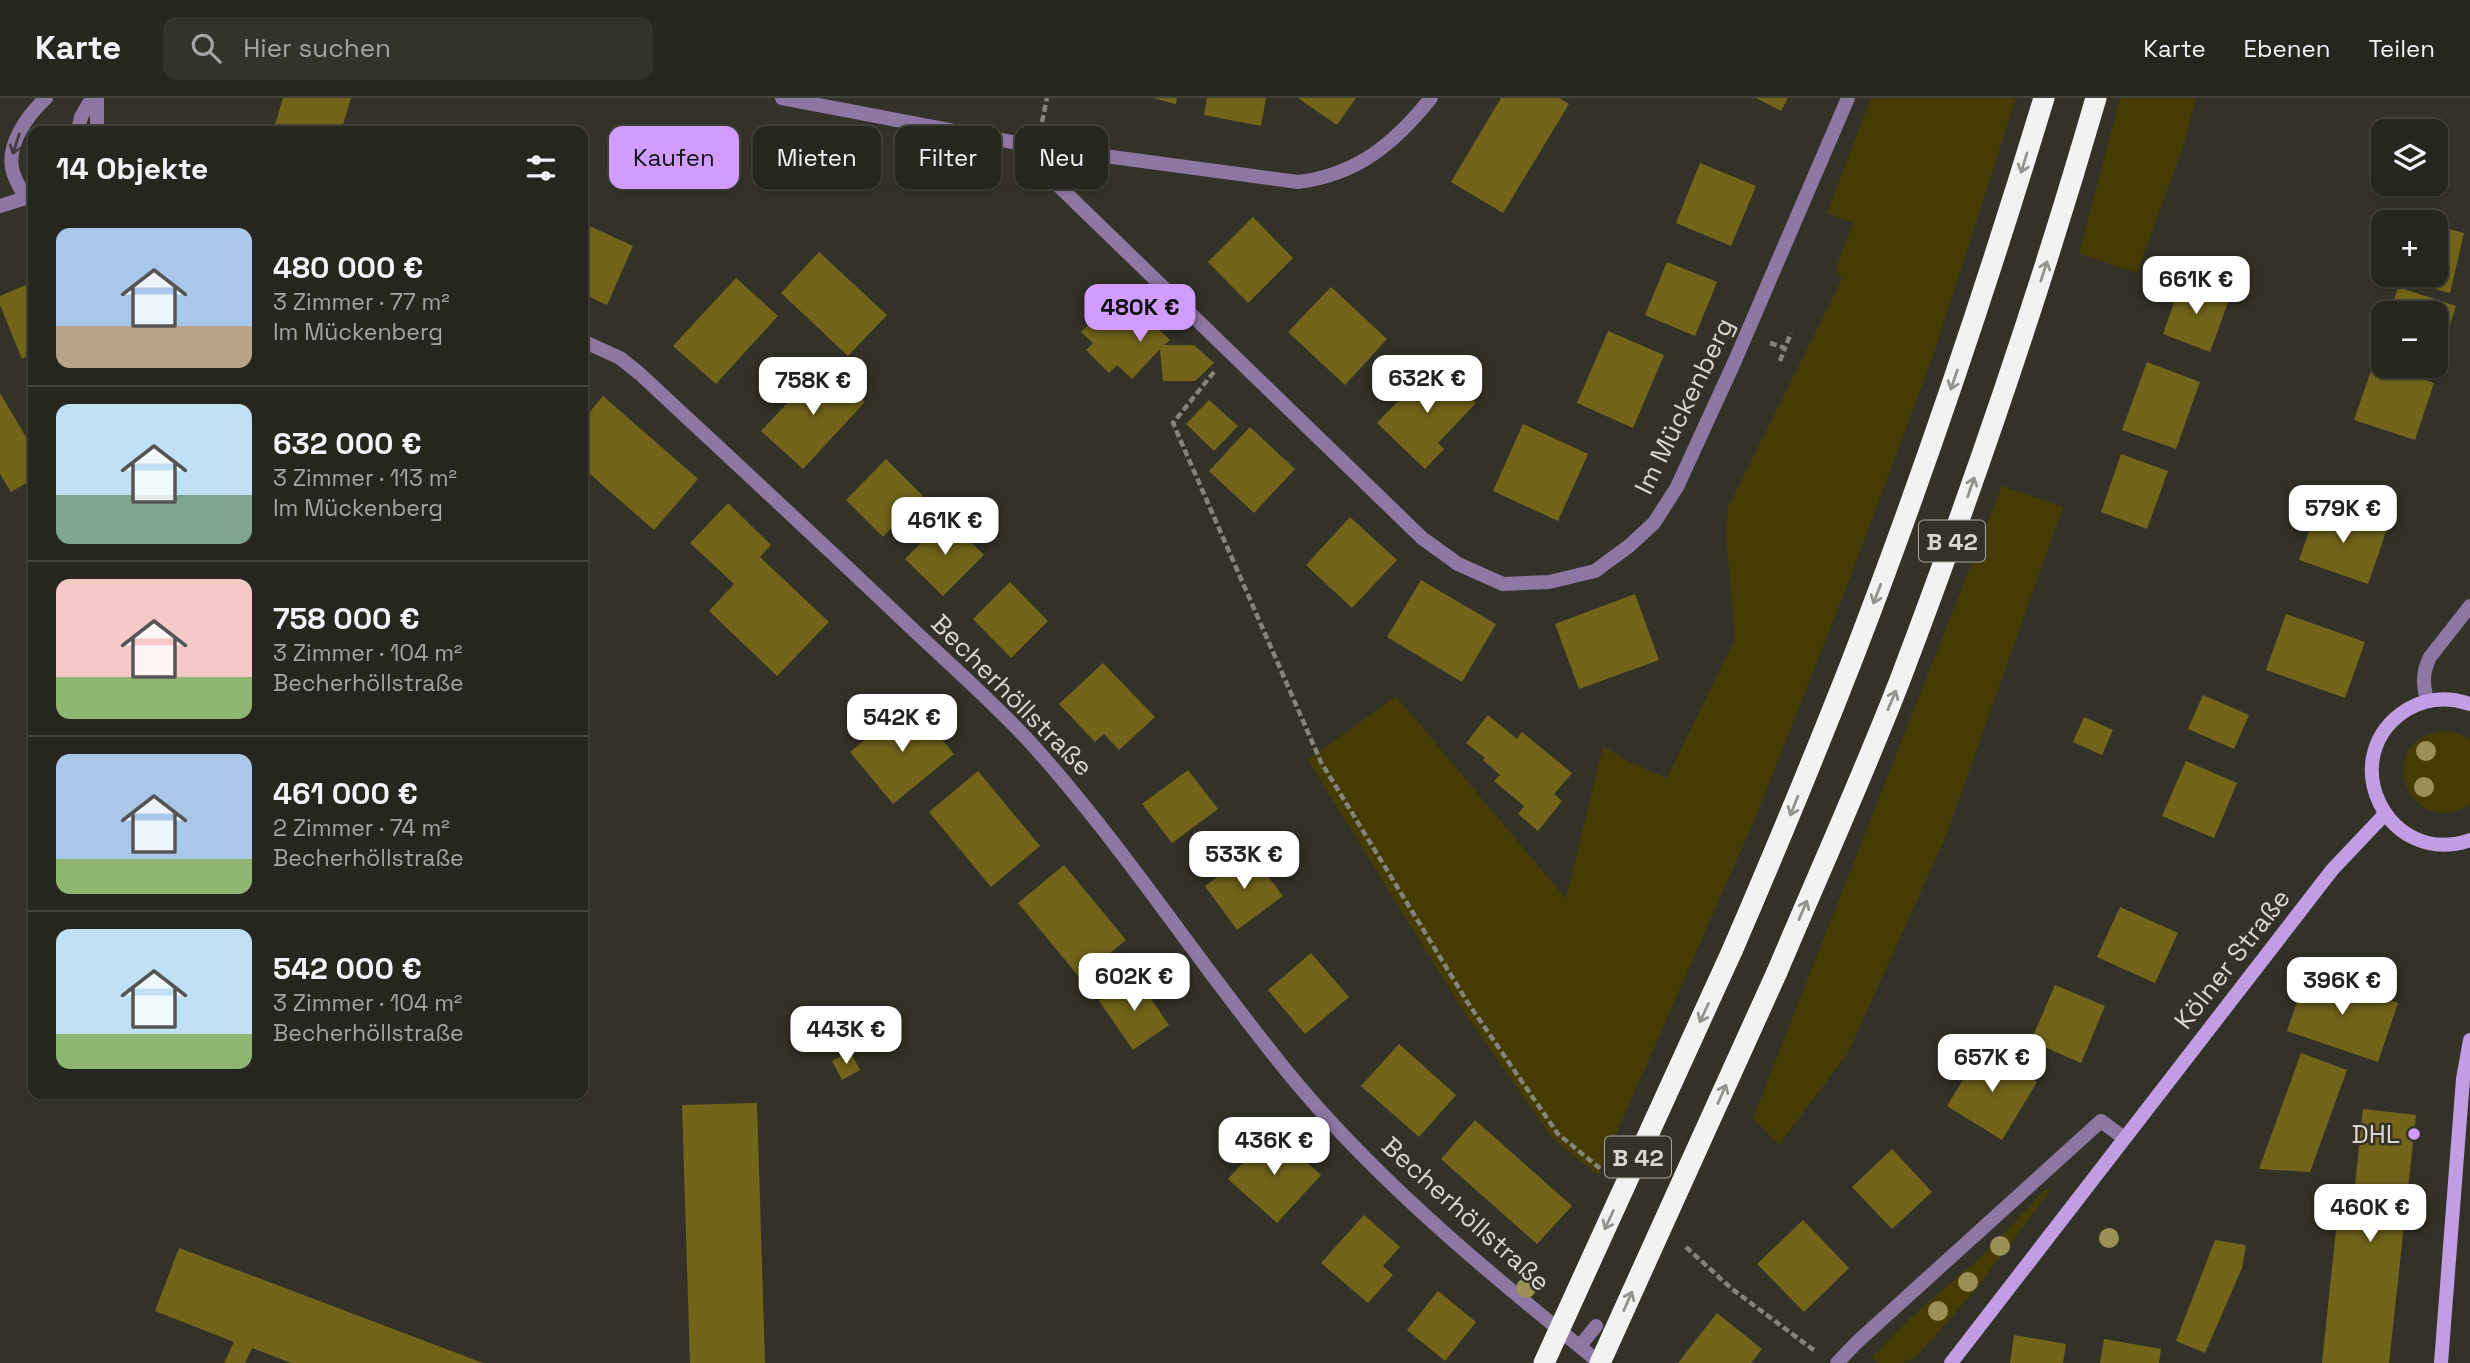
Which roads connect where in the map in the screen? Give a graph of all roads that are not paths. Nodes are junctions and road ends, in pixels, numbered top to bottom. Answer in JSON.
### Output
{"nodes":[{"id":1,"x":46,"y":98,"type":"edge"},
{"id":2,"x":94,"y":98,"type":"edge"},
{"id":3,"x":782,"y":98,"type":"edge"},
{"id":4,"x":1431,"y":98,"type":"edge"},
{"id":5,"x":1848,"y":98,"type":"edge"},
{"id":6,"x":2044,"y":98,"type":"edge"},
{"id":7,"x":2096,"y":98,"type":"edge"},
{"id":8,"x":79,"y":126,"type":"edge"},
{"id":9,"x":97,"y":126,"type":"edge"},
{"id":10,"x":1015,"y":143,"type":"edge"},
{"id":11,"x":1108,"y":156,"type":"edge"},
{"id":12,"x":1062,"y":189,"type":"edge"},
{"id":13,"x":28,"y":195,"type":"edge"},
{"id":14,"x":28,"y":197,"type":"edge"},
{"id":15,"x":0,"y":206,"type":"edge"},
{"id":16,"x":588,"y":343,"type":"edge"},
{"id":17,"x":2470,"y":606,"type":"edge"},
{"id":18,"x":2427,"y":701,"type":"junction"},
{"id":19,"x":2470,"y":704,"type":"edge"},
{"id":20,"x":2385,"y":814,"type":"junction"},
{"id":21,"x":2470,"y":840,"type":"edge"},
{"id":22,"x":2470,"y":1040,"type":"edge"},
{"id":23,"x":2124,"y":1138,"type":"junction"},
{"id":24,"x":1595,"y":1326,"type":"dead end"},
{"id":25,"x":1580,"y":1346,"type":"junction"},
{"id":26,"x":1544,"y":1363,"type":"edge"},
{"id":27,"x":1600,"y":1363,"type":"edge"},
{"id":28,"x":1837,"y":1363,"type":"edge"},
{"id":29,"x":1951,"y":1363,"type":"edge"},
{"id":30,"x":2441,"y":1363,"type":"edge"}],
"edges":[{"from":1,"to":13,"type":"street","one_way":true},
{"from":2,"to":8,"type":"street"},
{"from":2,"to":9,"type":"street"},
{"from":3,"to":10,"type":"street"},
{"from":4,"to":11,"type":"street"},
{"from":5,"to":12,"type":"street","name":"Im Mückenberg"},
{"from":6,"to":26,"type":"highway","number":"B 42","one_way":true,"bridge":true},
{"from":27,"to":7,"type":"highway","number":"B 42","one_way":true,"bridge":true},
{"from":14,"to":15,"type":"street"},
{"from":16,"to":25,"type":"street","name":"Becherhöllstraße"},
{"from":17,"to":18,"type":"street"},
{"from":18,"to":19,"type":"street"},
{"from":18,"to":20,"type":"street"},
{"from":20,"to":21,"type":"street"},
{"from":20,"to":23,"type":"street","name":"Kölner Straße"},
{"from":22,"to":30,"type":"street"},
{"from":23,"to":28,"type":"street"},
{"from":23,"to":29,"type":"street","name":"Kölner Straße"},
{"from":24,"to":25,"type":"street"},
{"from":25,"to":27,"type":"street","name":"Becherhöllstraße"}]}
